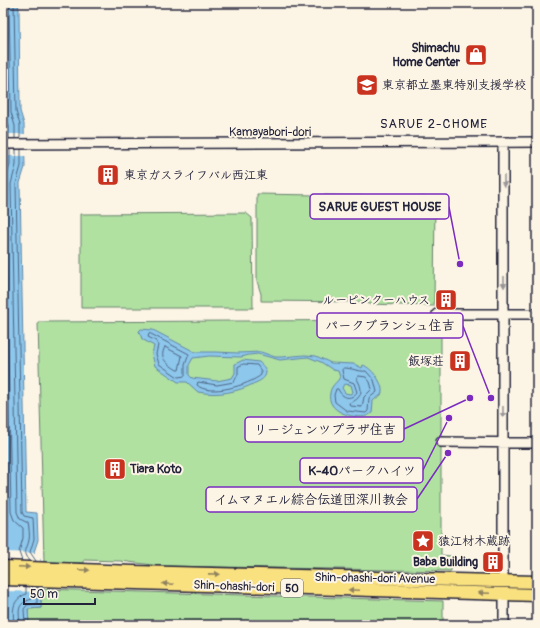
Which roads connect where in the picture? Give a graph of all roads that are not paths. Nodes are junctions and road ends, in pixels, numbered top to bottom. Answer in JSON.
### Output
{"nodes":[{"id":1,"x":503,"y":142,"type":"junction"},
{"id":2,"x":537,"y":142,"type":"edge"},
{"id":3,"x":3,"y":144,"type":"edge"},
{"id":4,"x":437,"y":314,"type":"dead end"},
{"id":5,"x":504,"y":314,"type":"junction"},
{"id":6,"x":537,"y":314,"type":"edge"},
{"id":7,"x":441,"y":442,"type":"dead end"},
{"id":8,"x":503,"y":443,"type":"junction"},
{"id":9,"x":537,"y":444,"type":"edge"},
{"id":10,"x":3,"y":567,"type":"edge"},
{"id":11,"x":3,"y":579,"type":"edge"},
{"id":12,"x":503,"y":581,"type":"junction"},
{"id":13,"x":537,"y":582,"type":"edge"},
{"id":14,"x":504,"y":594,"type":"junction"},
{"id":15,"x":537,"y":595,"type":"edge"},
{"id":16,"x":504,"y":625,"type":"edge"}],
"edges":[{"from":1,"to":2,"type":"street","name":"Kamayabori-dori"},
{"from":1,"to":3,"type":"street","name":"Kamayabori-dori"},
{"from":1,"to":5,"type":"street","one_way":true},
{"from":4,"to":5,"type":"street"},
{"from":5,"to":6,"type":"street"},
{"from":5,"to":8,"type":"street","one_way":true},
{"from":7,"to":8,"type":"street"},
{"from":8,"to":9,"type":"street"},
{"from":8,"to":12,"type":"street"},
{"from":10,"to":12,"type":"main road","name":"Shin-ohashi-dori Avenue","number":"50","one_way":true},
{"from":14,"to":11,"type":"main road","name":"Shin-ohashi-dori","number":"50","one_way":true},
{"from":12,"to":13,"type":"main road","name":"Shin-ohashi-dori Avenue","number":"50"},
{"from":14,"to":15,"type":"main road","name":"Shin-ohashi-dori","number":"50"},
{"from":14,"to":16,"type":"street"}]}
